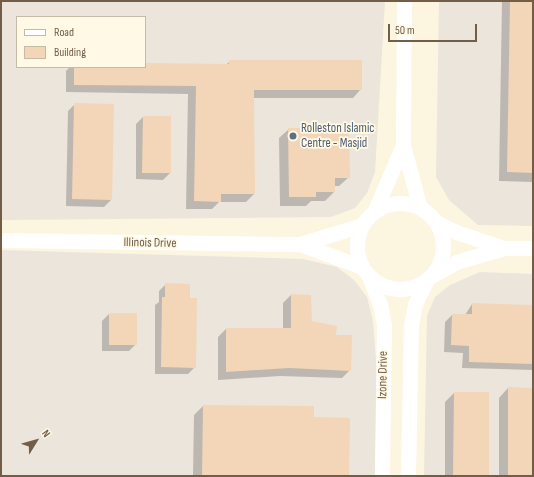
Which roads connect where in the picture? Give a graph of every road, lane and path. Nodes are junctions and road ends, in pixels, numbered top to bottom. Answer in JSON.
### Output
{"nodes":[{"id":1,"x":404,"y":1,"type":"edge"},
{"id":2,"x":403,"y":145,"type":"junction"},
{"id":3,"x":420,"y":208,"type":"junction"},
{"id":4,"x":375,"y":210,"type":"junction"},
{"id":5,"x":436,"y":222,"type":"junction"},
{"id":6,"x":362,"y":225,"type":"junction"},
{"id":7,"x":1,"y":240,"type":"edge"},
{"id":8,"x":300,"y":244,"type":"junction"},
{"id":9,"x":504,"y":248,"type":"junction"},
{"id":10,"x":533,"y":248,"type":"edge"},
{"id":11,"x":366,"y":271,"type":"junction"},
{"id":12,"x":429,"y":278,"type":"junction"},
{"id":13,"x":382,"y":476,"type":"edge"},
{"id":14,"x":408,"y":476,"type":"edge"}],
"edges":[{"from":1,"to":2,"type":"street"},
{"from":2,"to":3,"type":"street"},
{"from":2,"to":4,"type":"street"},
{"from":3,"to":4,"type":"street"},
{"from":3,"to":5,"type":"street"},
{"from":4,"to":6,"type":"street"},
{"from":5,"to":9,"type":"street"},
{"from":5,"to":12,"type":"street"},
{"from":6,"to":8,"type":"street","name":"Illinois Drive"},
{"from":6,"to":11,"type":"street"},
{"from":7,"to":8,"type":"street","name":"Illinois Drive"},
{"from":8,"to":11,"type":"street","name":"Illinois Drive"},
{"from":9,"to":10,"type":"street"},
{"from":9,"to":12,"type":"street"},
{"from":11,"to":12,"type":"street"},
{"from":11,"to":13,"type":"street","name":"Izone Drive"},
{"from":12,"to":14,"type":"street","name":"Izone Drive"}]}
